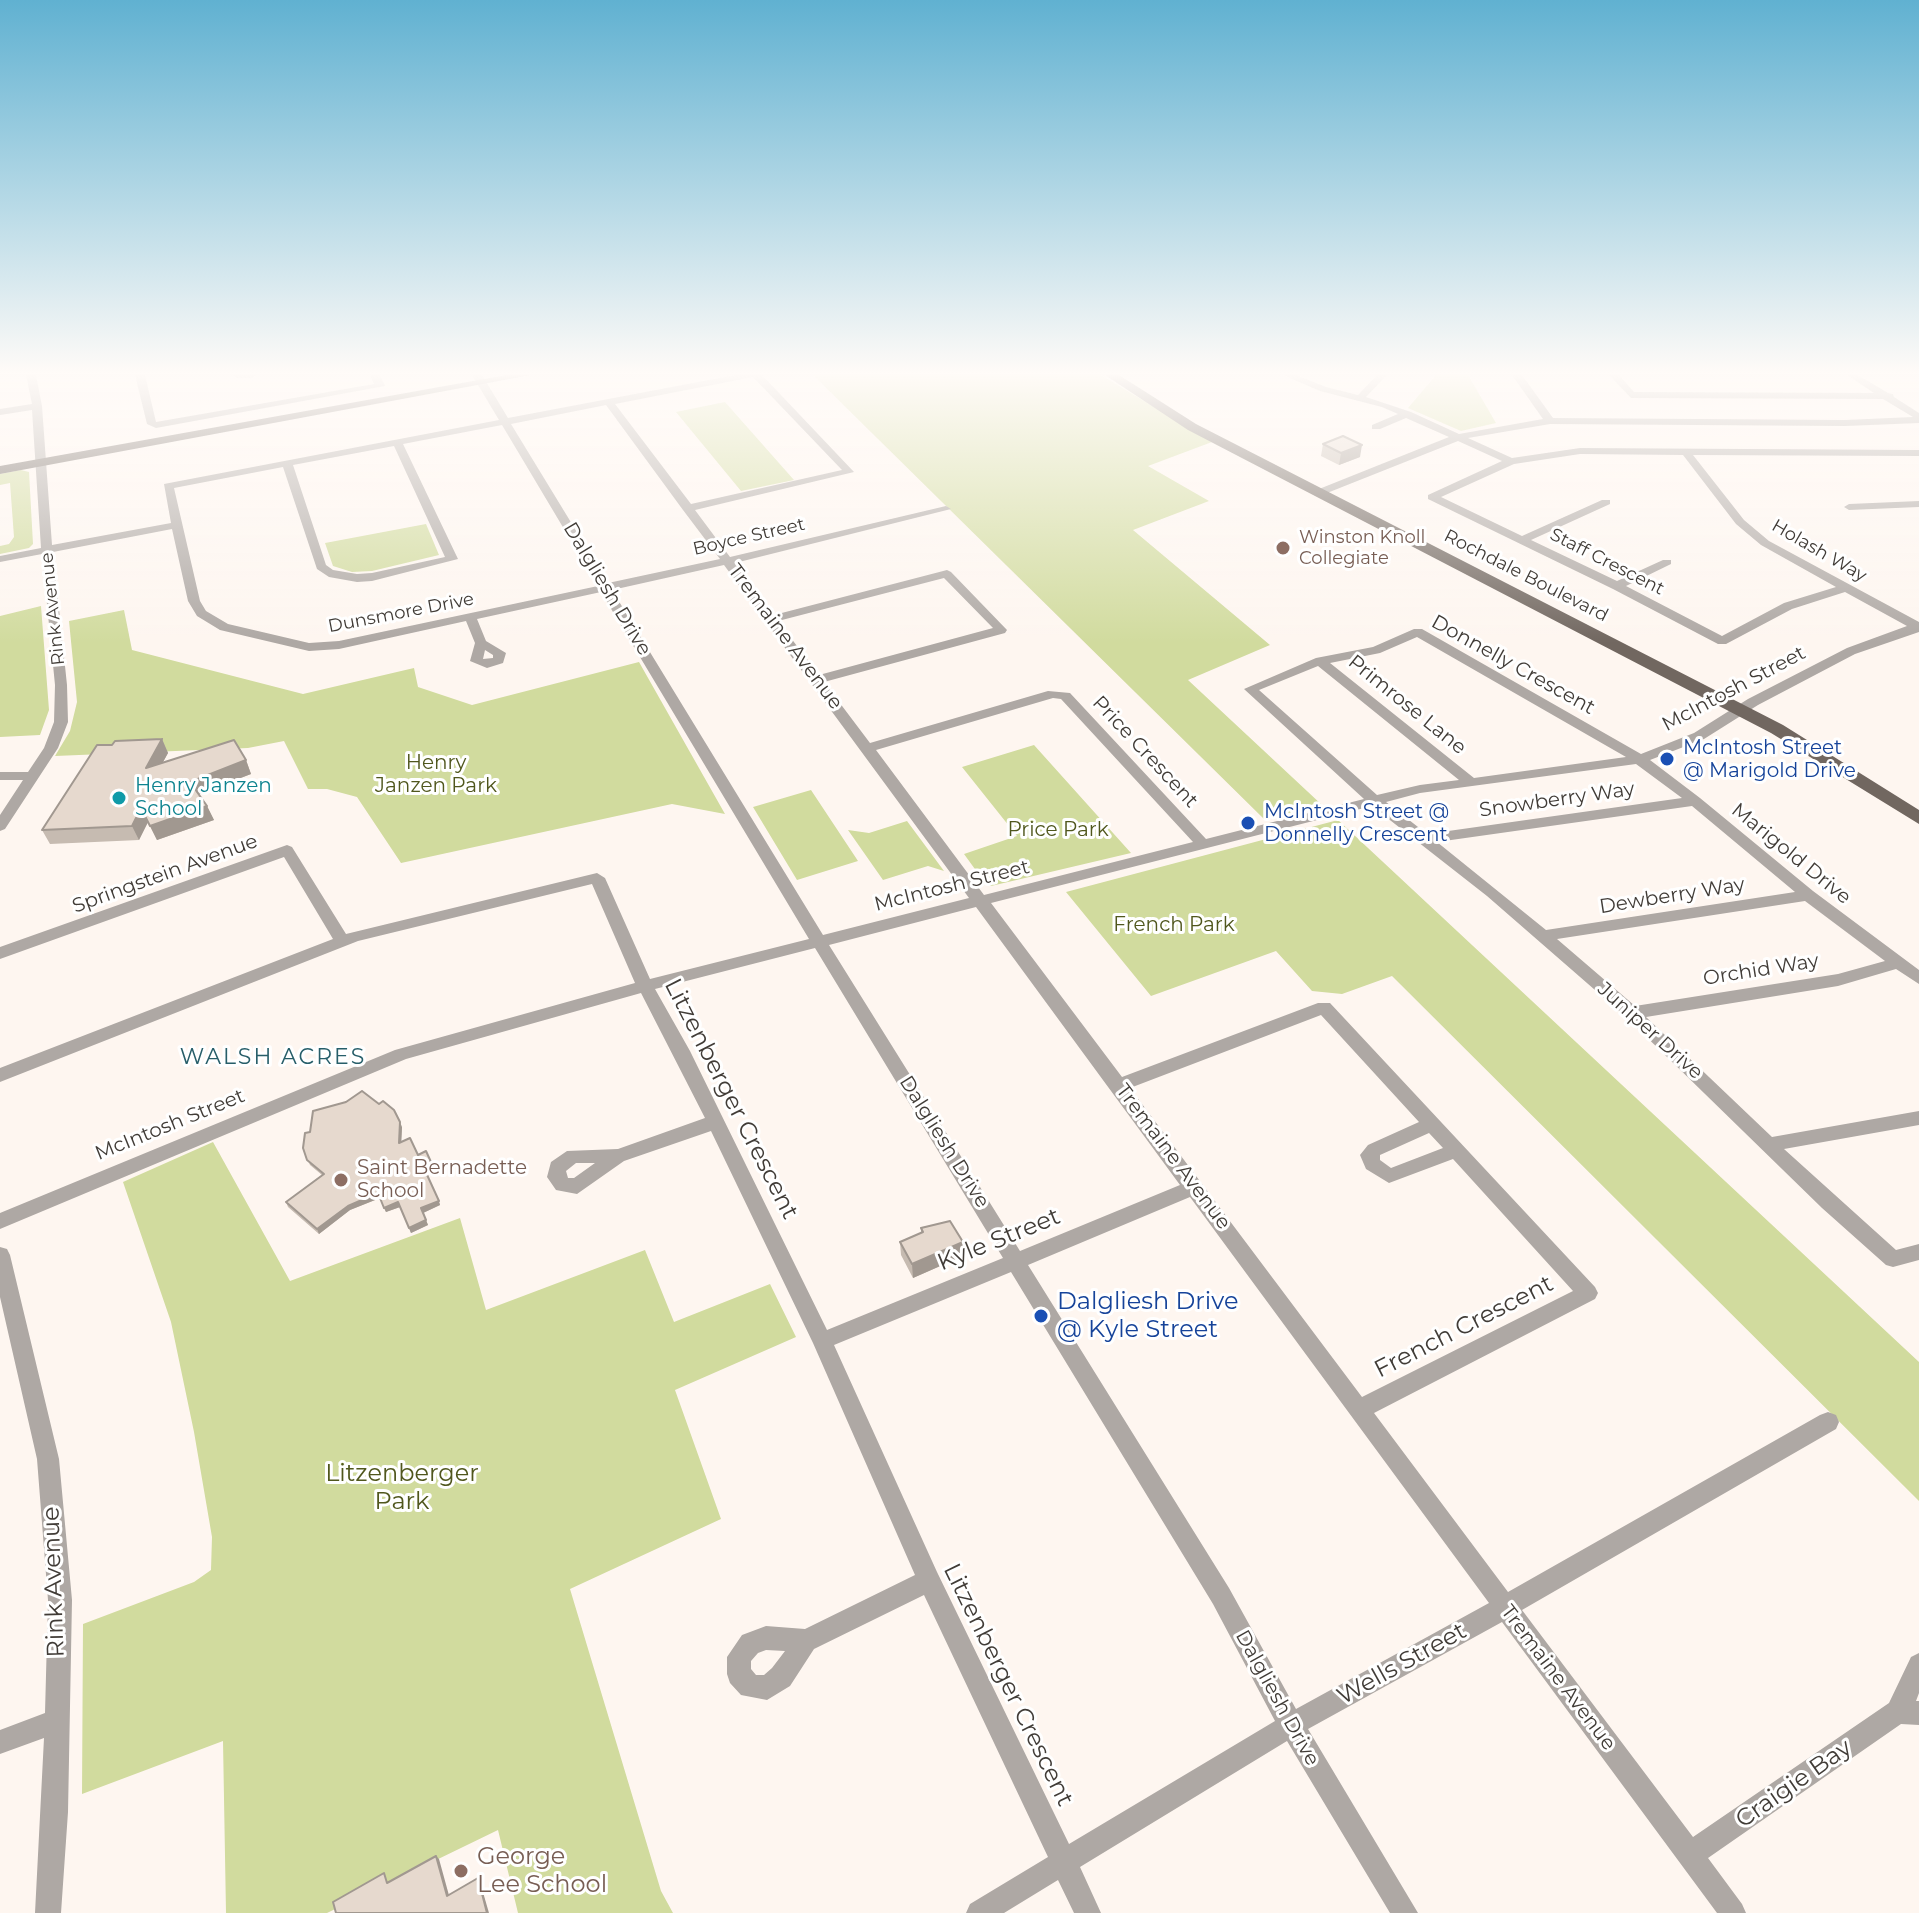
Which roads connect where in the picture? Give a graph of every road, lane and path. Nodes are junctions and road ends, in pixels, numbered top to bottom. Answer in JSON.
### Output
{"nodes":[{"id":1,"x":21,"y":464,"type":"edge"},
{"id":2,"x":41,"y":464,"type":"edge"},
{"id":3,"x":280,"y":464,"type":"edge"},
{"id":4,"x":287,"y":464,"type":"edge"},
{"id":5,"x":407,"y":464,"type":"edge"},
{"id":6,"x":531,"y":464,"type":"edge"},
{"id":7,"x":655,"y":464,"type":"edge"},
{"id":8,"x":842,"y":464,"type":"edge"},
{"id":9,"x":1270,"y":464,"type":"edge"},
{"id":10,"x":1279,"y":464,"type":"edge"},
{"id":11,"x":1390,"y":464,"type":"edge"},
{"id":12,"x":1504,"y":464,"type":"edge"},
{"id":13,"x":1695,"y":464,"type":"edge"},
{"id":14,"x":0,"y":470,"type":"edge"},
{"id":15,"x":1324,"y":490,"type":"junction"},
{"id":16,"x":1606,"y":502,"type":"dead end"},
{"id":17,"x":1919,"y":504,"type":"edge"},
{"id":18,"x":1849,"y":507,"type":"dead end"},
{"id":19,"x":687,"y":508,"type":"junction"},
{"id":20,"x":946,"y":509,"type":"dead end"},
{"id":21,"x":176,"y":525,"type":"junction"},
{"id":22,"x":1523,"y":540,"type":"junction"},
{"id":23,"x":47,"y":551,"type":"junction"},
{"id":24,"x":0,"y":559,"type":"edge"},
{"id":25,"x":728,"y":561,"type":"junction"},
{"id":26,"x":1667,"y":562,"type":"dead end"},
{"id":27,"x":1617,"y":586,"type":"junction"},
{"id":28,"x":606,"y":587,"type":"junction"},
{"id":29,"x":1845,"y":588,"type":"junction"},
{"id":30,"x":471,"y":618,"type":"junction"},
{"id":31,"x":771,"y":619,"type":"junction"},
{"id":32,"x":1918,"y":627,"type":"edge"},
{"id":33,"x":481,"y":643,"type":"dead end"},
{"id":34,"x":1320,"y":661,"type":"junction"},
{"id":35,"x":817,"y":680,"type":"junction"},
{"id":36,"x":1746,"y":706,"type":"junction"},
{"id":37,"x":869,"y":748,"type":"junction"},
{"id":38,"x":1639,"y":759,"type":"junction"},
{"id":39,"x":0,"y":776,"type":"edge"},
{"id":40,"x":32,"y":776,"type":"junction"},
{"id":41,"x":1469,"y":781,"type":"junction"},
{"id":42,"x":1374,"y":800,"type":"junction"},
{"id":43,"x":1695,"y":801,"type":"junction"},
{"id":44,"x":1919,"y":806,"type":"edge"},
{"id":45,"x":1919,"y":818,"type":"edge"},
{"id":46,"x":0,"y":826,"type":"edge"},
{"id":47,"x":1423,"y":839,"type":"junction"},
{"id":48,"x":1203,"y":844,"type":"junction"},
{"id":49,"x":1808,"y":895,"type":"junction"},
{"id":50,"x":983,"y":901,"type":"junction"},
{"id":51,"x":1543,"y":936,"type":"junction"},
{"id":52,"x":342,"y":941,"type":"junction"},
{"id":53,"x":820,"y":941,"type":"junction"},
{"id":54,"x":0,"y":953,"type":"edge"},
{"id":55,"x":1896,"y":963,"type":"junction"},
{"id":56,"x":1919,"y":978,"type":"edge"},
{"id":57,"x":645,"y":986,"type":"junction"},
{"id":58,"x":1632,"y":1013,"type":"junction"},
{"id":59,"x":0,"y":1075,"type":"edge"},
{"id":60,"x":1120,"y":1085,"type":"junction"},
{"id":61,"x":1919,"y":1118,"type":"edge"},
{"id":62,"x":715,"y":1122,"type":"junction"},
{"id":63,"x":1432,"y":1124,"type":"junction"},
{"id":64,"x":1771,"y":1144,"type":"junction"},
{"id":65,"x":1456,"y":1150,"type":"junction"},
{"id":66,"x":618,"y":1156,"type":"dead end"},
{"id":67,"x":1195,"y":1187,"type":"junction"},
{"id":68,"x":0,"y":1221,"type":"edge"},
{"id":69,"x":1919,"y":1252,"type":"edge"},
{"id":70,"x":0,"y":1255,"type":"edge"},
{"id":71,"x":1017,"y":1261,"type":"junction"},
{"id":72,"x":822,"y":1341,"type":"junction"},
{"id":73,"x":1360,"y":1409,"type":"junction"},
{"id":74,"x":1828,"y":1422,"type":"dead end"},
{"id":75,"x":929,"y":1580,"type":"junction"},
{"id":76,"x":1506,"y":1606,"type":"junction"},
{"id":77,"x":806,"y":1641,"type":"dead end"},
{"id":78,"x":1919,"y":1665,"type":"edge"},
{"id":79,"x":1908,"y":1712,"type":"edge"},
{"id":80,"x":57,"y":1721,"type":"junction"},
{"id":81,"x":1291,"y":1725,"type":"junction"},
{"id":82,"x":0,"y":1742,"type":"edge"},
{"id":83,"x":1690,"y":1855,"type":"junction"},
{"id":84,"x":1065,"y":1863,"type":"junction"},
{"id":85,"x":48,"y":1913,"type":"edge"},
{"id":86,"x":979,"y":1913,"type":"edge"},
{"id":87,"x":1088,"y":1913,"type":"edge"},
{"id":88,"x":1405,"y":1913,"type":"edge"},
{"id":89,"x":1733,"y":1913,"type":"edge"}],
"edges":[{"from":1,"to":14,"type":"main road"},
{"from":2,"to":23,"type":"street","name":"Rink Avenue"},
{"from":3,"to":21,"type":"street","name":"Dunsmore Drive"},
{"from":4,"to":5,"type":"street"},
{"from":6,"to":28,"type":"street","name":"Dalgliesh Drive"},
{"from":7,"to":19,"type":"street","name":"Tremaine Avenue"},
{"from":8,"to":19,"type":"street"},
{"from":9,"to":15,"type":"main road","name":"Rochdale Boulevard"},
{"from":10,"to":15,"type":"main road","name":"Rochdale Boulevard"},
{"from":11,"to":15,"type":"street"},
{"from":12,"to":22,"type":"street","name":"Staff Crescent"},
{"from":13,"to":29,"type":"street","name":"Holash Way"},
{"from":15,"to":36,"type":"main road","name":"Rochdale Boulevard"},
{"from":16,"to":22,"type":"street"},
{"from":17,"to":18,"type":"street"},
{"from":19,"to":25,"type":"street","name":"Tremaine Avenue"},
{"from":20,"to":25,"type":"street","name":"Boyce Street"},
{"from":21,"to":23,"type":"street"},
{"from":21,"to":30,"type":"street","name":"Dunsmore Drive"},
{"from":22,"to":27,"type":"street","name":"Staff Crescent"},
{"from":23,"to":24,"type":"street"},
{"from":23,"to":40,"type":"street","name":"Rink Avenue"},
{"from":25,"to":28,"type":"street","name":"Boyce Street"},
{"from":25,"to":31,"type":"street","name":"Tremaine Avenue"},
{"from":26,"to":27,"type":"street"},
{"from":27,"to":29,"type":"street","name":"Staff Crescent"},
{"from":28,"to":30,"type":"street","name":"Dunsmore Drive"},
{"from":28,"to":53,"type":"street","name":"Dalgliesh Drive"},
{"from":29,"to":32,"type":"street","name":"Holash Way"},
{"from":30,"to":33,"type":"street"},
{"from":31,"to":35,"type":"street","name":"Tremaine Avenue"},
{"from":31,"to":35,"type":"street"},
{"from":32,"to":36,"type":"street","name":"McIntosh Street"},
{"from":34,"to":38,"type":"street","name":"Donnelly Crescent"},
{"from":34,"to":41,"type":"street","name":"Primrose Lane"},
{"from":34,"to":42,"type":"street","name":"Donnelly Crescent"},
{"from":35,"to":37,"type":"street","name":"Tremaine Avenue"},
{"from":36,"to":38,"type":"street","name":"McIntosh Street"},
{"from":36,"to":44,"type":"main road","name":"Rochdale Boulevard"},
{"from":36,"to":45,"type":"main road","name":"Rochdale Boulevard"},
{"from":37,"to":48,"type":"street","name":"Price Crescent"},
{"from":37,"to":50,"type":"street","name":"Tremaine Avenue"},
{"from":38,"to":41,"type":"street","name":"McIntosh Street"},
{"from":38,"to":43,"type":"street","name":"Marigold Drive"},
{"from":39,"to":40,"type":"street"},
{"from":40,"to":46,"type":"street","name":"Rink Avenue"},
{"from":41,"to":42,"type":"street","name":"McIntosh Street"},
{"from":42,"to":47,"type":"street","name":"Juniper Drive"},
{"from":42,"to":48,"type":"street","name":"McIntosh Street"},
{"from":43,"to":47,"type":"street","name":"Snowberry Way"},
{"from":43,"to":49,"type":"street","name":"Marigold Drive"},
{"from":47,"to":51,"type":"street","name":"Juniper Drive"},
{"from":48,"to":50,"type":"street","name":"McIntosh Street"},
{"from":49,"to":51,"type":"street","name":"Dewberry Way"},
{"from":49,"to":55,"type":"street","name":"Marigold Drive"},
{"from":50,"to":53,"type":"street","name":"McIntosh Street"},
{"from":50,"to":60,"type":"street","name":"Tremaine Avenue"},
{"from":51,"to":58,"type":"street","name":"Juniper Drive"},
{"from":52,"to":54,"type":"street","name":"Springstein Avenue"},
{"from":52,"to":57,"type":"street","name":"Litzenberger Crescent"},
{"from":52,"to":59,"type":"street","name":"Litzenberger Crescent"},
{"from":53,"to":57,"type":"street","name":"McIntosh Street"},
{"from":53,"to":71,"type":"street","name":"Dalgliesh Drive"},
{"from":55,"to":56,"type":"street","name":"Marigold Drive"},
{"from":55,"to":58,"type":"street","name":"Orchid Way"},
{"from":57,"to":62,"type":"street","name":"Litzenberger Crescent"},
{"from":57,"to":68,"type":"street","name":"McIntosh Street"},
{"from":58,"to":64,"type":"street","name":"Juniper Drive"},
{"from":60,"to":63,"type":"street","name":"French Crescent"},
{"from":60,"to":67,"type":"street","name":"Tremaine Avenue"},
{"from":61,"to":64,"type":"street"},
{"from":62,"to":66,"type":"street"},
{"from":62,"to":72,"type":"street","name":"Litzenberger Crescent"},
{"from":63,"to":65,"type":"street","name":"French Crescent"},
{"from":63,"to":65,"type":"street"},
{"from":64,"to":69,"type":"street","name":"Juniper Drive"},
{"from":65,"to":73,"type":"street","name":"French Crescent"},
{"from":67,"to":71,"type":"street","name":"Kyle Street"},
{"from":67,"to":73,"type":"street","name":"Tremaine Avenue"},
{"from":70,"to":80,"type":"street","name":"Rink Avenue"},
{"from":71,"to":72,"type":"street","name":"Kyle Street"},
{"from":71,"to":81,"type":"street","name":"Dalgliesh Drive"},
{"from":72,"to":75,"type":"street","name":"Litzenberger Crescent"},
{"from":73,"to":76,"type":"street","name":"Tremaine Avenue"},
{"from":74,"to":76,"type":"street","name":"Wells Street"},
{"from":75,"to":77,"type":"street"},
{"from":75,"to":84,"type":"street","name":"Litzenberger Crescent"},
{"from":76,"to":81,"type":"street","name":"Wells Street"},
{"from":76,"to":83,"type":"street","name":"Tremaine Avenue"},
{"from":78,"to":79,"type":"street","name":"Craigie Bay"},
{"from":79,"to":83,"type":"street","name":"Craigie Bay"},
{"from":80,"to":82,"type":"street"},
{"from":80,"to":85,"type":"street","name":"Rink Avenue"},
{"from":81,"to":84,"type":"street","name":"Wells Street"},
{"from":81,"to":88,"type":"street","name":"Dalgliesh Drive"},
{"from":83,"to":89,"type":"street","name":"Tremaine Avenue"},
{"from":84,"to":86,"type":"street","name":"Wells Street"},
{"from":84,"to":87,"type":"street","name":"Litzenberger Crescent"}]}
